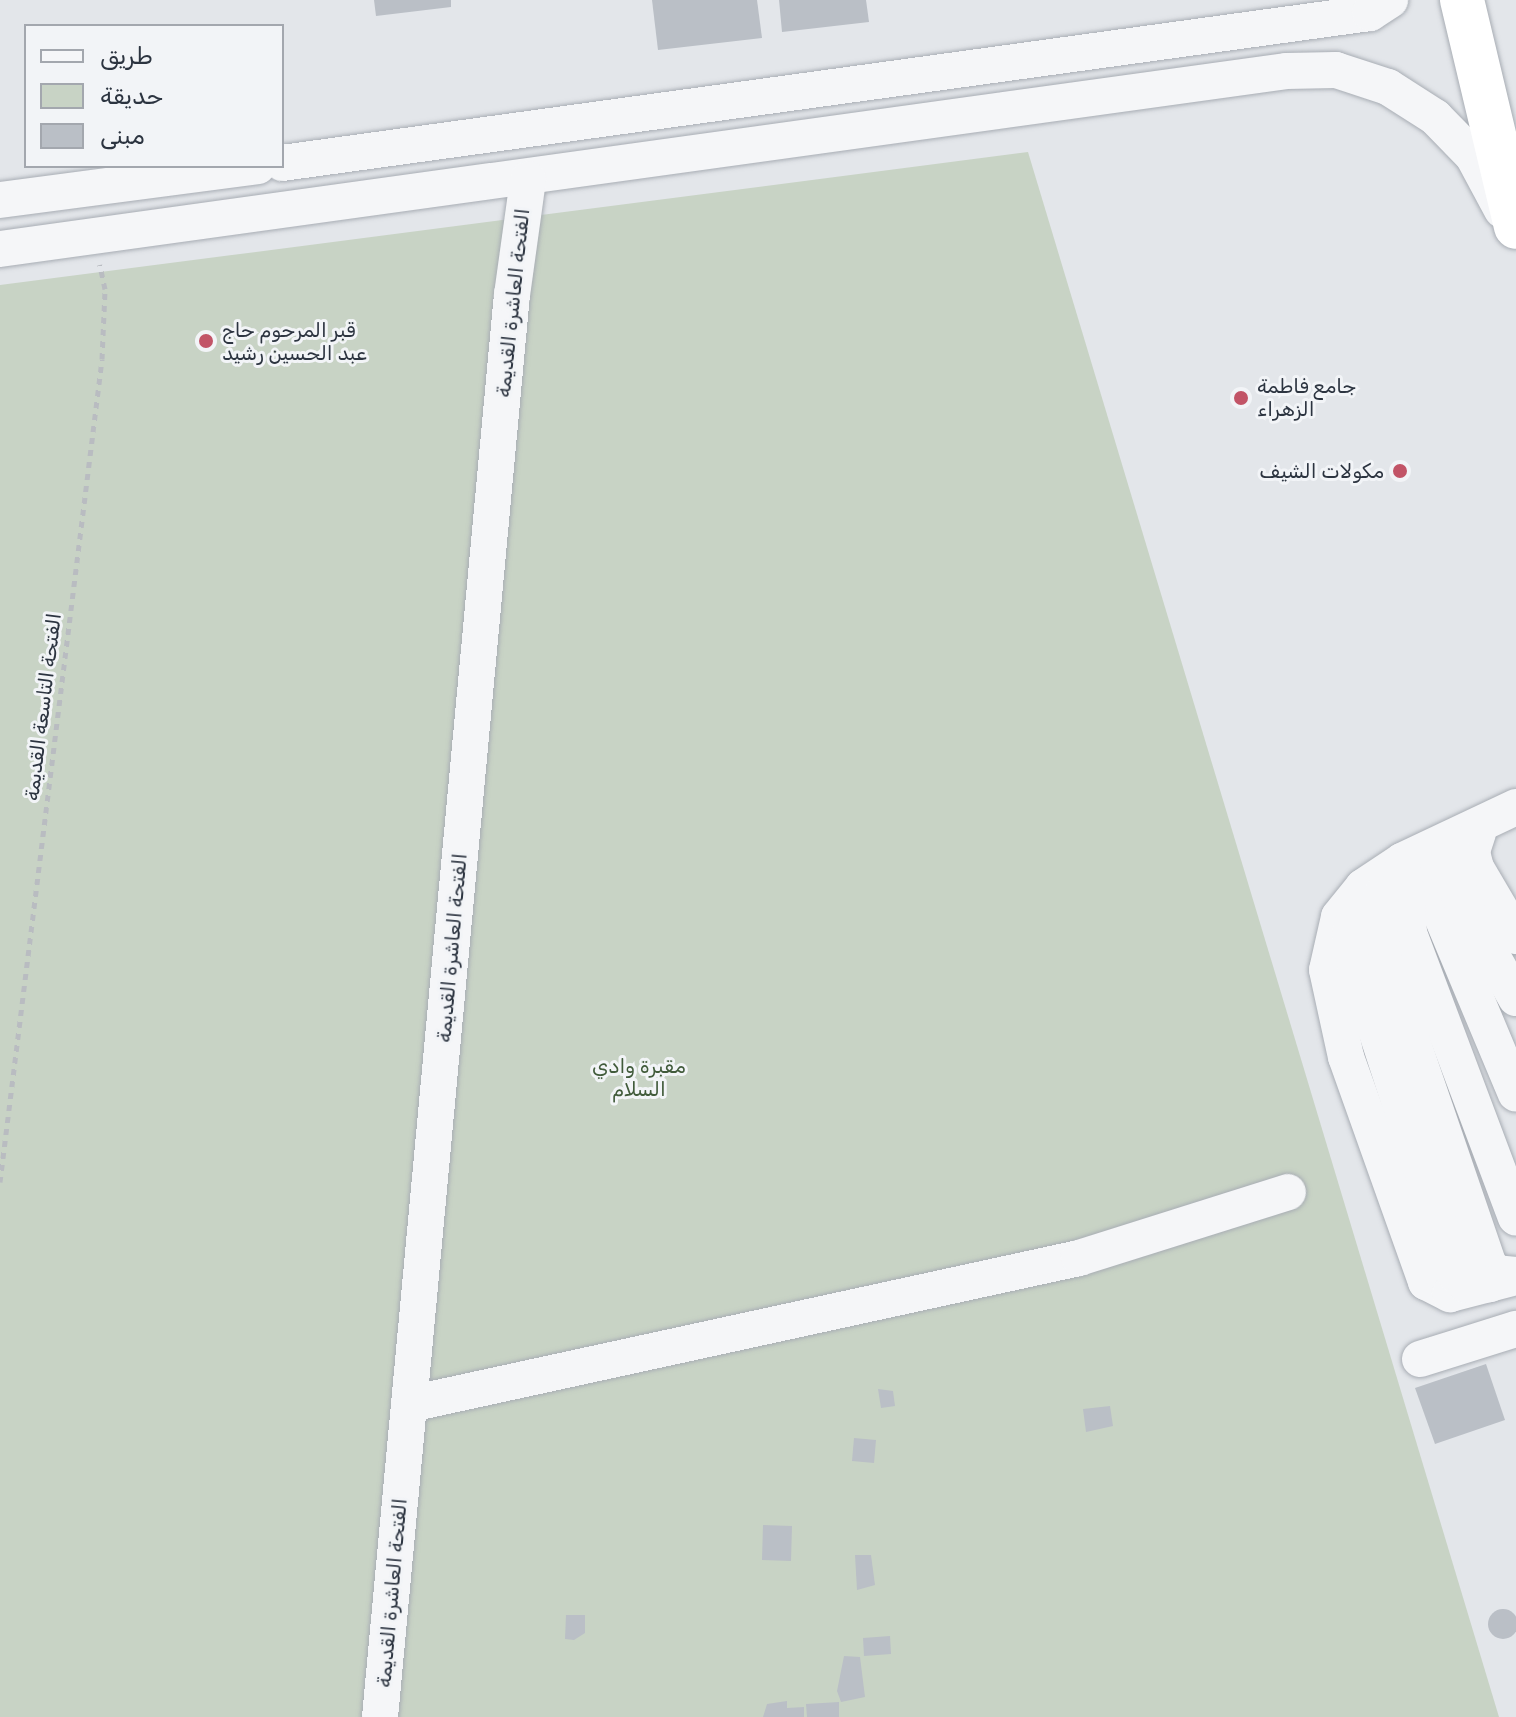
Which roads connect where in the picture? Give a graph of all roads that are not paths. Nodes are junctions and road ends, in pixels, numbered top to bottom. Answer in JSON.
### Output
{"nodes":[{"id":1,"x":1390,"y":0,"type":"edge"},
{"id":2,"x":1462,"y":0,"type":"edge"},
{"id":3,"x":407,"y":146,"type":"junction"},
{"id":4,"x":296,"y":161,"type":"edge"},
{"id":5,"x":243,"y":168,"type":"edge"},
{"id":6,"x":528,"y":179,"type":"junction"},
{"id":7,"x":425,"y":193,"type":"junction"},
{"id":8,"x":0,"y":200,"type":"edge"},
{"id":9,"x":310,"y":208,"type":"junction"},
{"id":10,"x":1516,"y":227,"type":"edge"},
{"id":11,"x":1516,"y":237,"type":"edge"},
{"id":12,"x":0,"y":249,"type":"edge"},
{"id":13,"x":1468,"y":829,"type":"edge"},
{"id":14,"x":1516,"y":936,"type":"edge"},
{"id":15,"x":1516,"y":998,"type":"edge"},
{"id":16,"x":1516,"y":1094,"type":"edge"},
{"id":17,"x":1288,"y":1192,"type":"dead end"},
{"id":18,"x":1516,"y":1218,"type":"edge"},
{"id":19,"x":1507,"y":1279,"type":"edge"},
{"id":20,"x":1516,"y":1329,"type":"edge"},
{"id":21,"x":1420,"y":1359,"type":"dead end"},
{"id":22,"x":410,"y":1404,"type":"junction"},
{"id":23,"x":380,"y":1717,"type":"edge"}],
"edges":[{"from":1,"to":3,"type":"street"},
{"from":2,"to":10,"type":"highway"},
{"from":3,"to":4,"type":"street"},
{"from":3,"to":7,"type":"street"},
{"from":4,"to":9,"type":"street"},
{"from":5,"to":8,"type":"street"},
{"from":6,"to":7,"type":"street"},
{"from":6,"to":11,"type":"street"},
{"from":6,"to":22,"type":"street","name":"الفتحة العاشرة القديمة"},
{"from":7,"to":9,"type":"street"},
{"from":9,"to":12,"type":"street"},
{"from":13,"to":14,"type":"street"},
{"from":13,"to":15,"type":"street"},
{"from":13,"to":16,"type":"street"},
{"from":13,"to":18,"type":"street"},
{"from":13,"to":19,"type":"street"},
{"from":13,"to":19,"type":"street"},
{"from":17,"to":22,"type":"street"},
{"from":20,"to":21,"type":"street"},
{"from":22,"to":23,"type":"street","name":"الفتحة العاشرة القديمة"}]}
